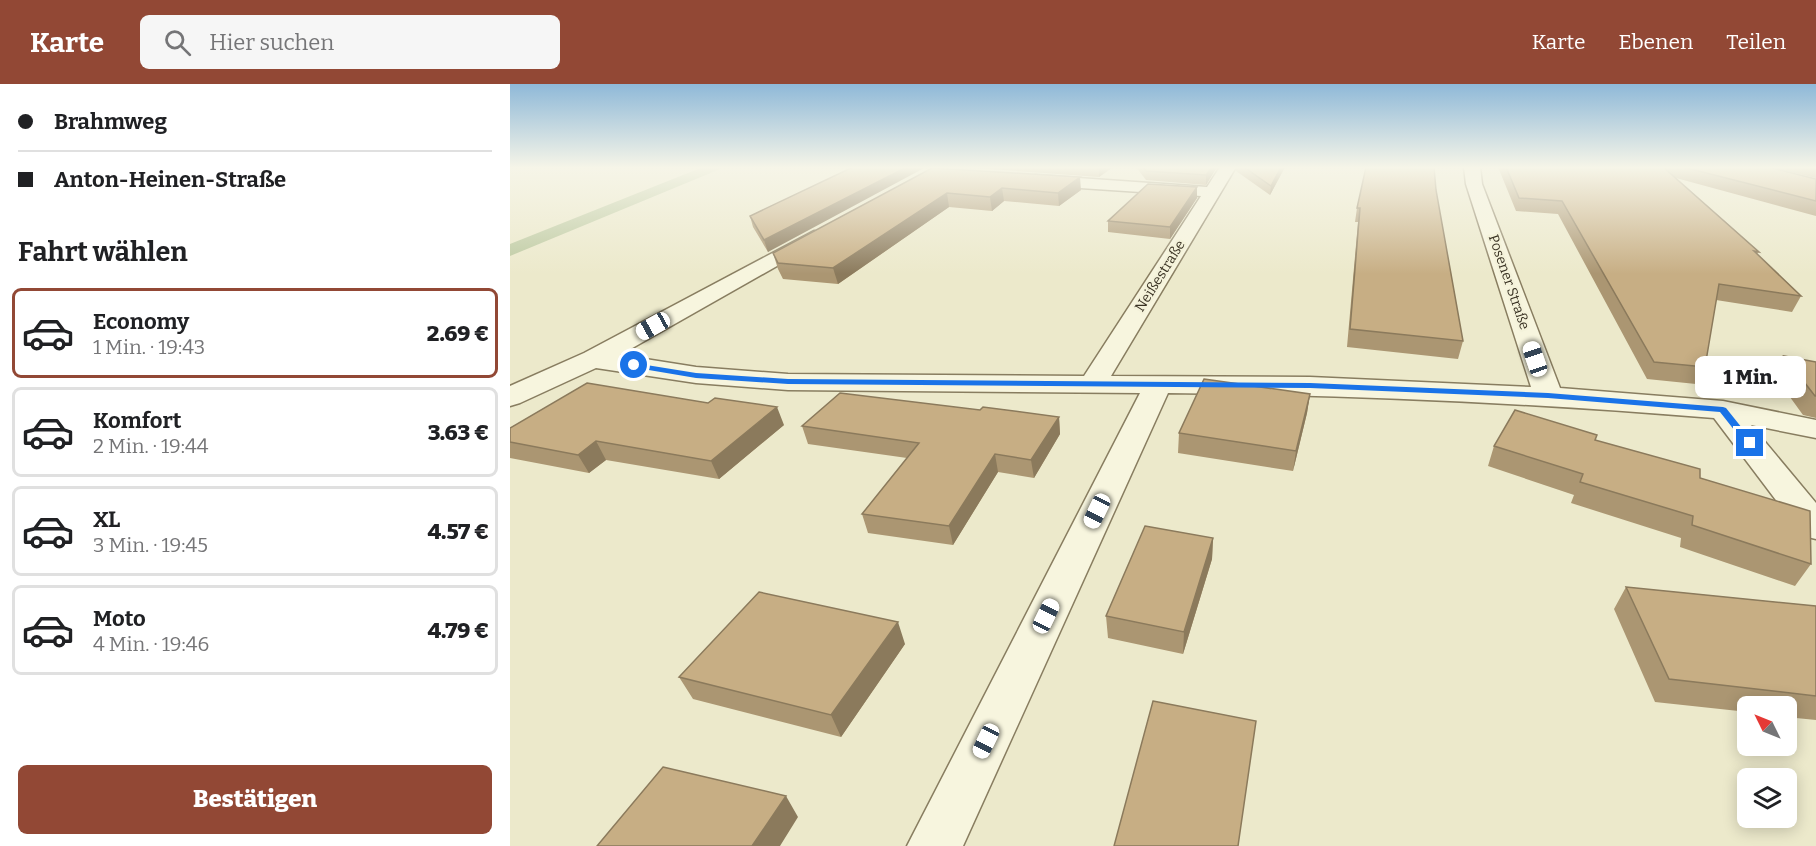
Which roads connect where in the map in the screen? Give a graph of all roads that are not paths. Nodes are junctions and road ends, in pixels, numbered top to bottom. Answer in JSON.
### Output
{"nodes":[{"id":1,"x":1205,"y":203,"type":"edge"},
{"id":2,"x":1481,"y":203,"type":"edge"},
{"id":3,"x":829,"y":229,"type":"edge"},
{"id":4,"x":593,"y":359,"type":"junction"},
{"id":5,"x":1092,"y":385,"type":"junction"},
{"id":6,"x":1158,"y":385,"type":"junction"},
{"id":7,"x":1548,"y":396,"type":"junction"},
{"id":8,"x":510,"y":397,"type":"edge"},
{"id":9,"x":1723,"y":410,"type":"junction"},
{"id":10,"x":1816,"y":429,"type":"edge"},
{"id":11,"x":1816,"y":527,"type":"edge"},
{"id":12,"x":935,"y":846,"type":"edge"}],
"edges":[{"from":1,"to":5,"type":"street","name":"Neißestraße"},
{"from":2,"to":7,"type":"street","name":"Posener Straße"},
{"from":3,"to":4,"type":"street"},
{"from":4,"to":5,"type":"street"},
{"from":4,"to":8,"type":"street"},
{"from":5,"to":6,"type":"street"},
{"from":6,"to":7,"type":"street"},
{"from":6,"to":12,"type":"street"},
{"from":7,"to":9,"type":"street"},
{"from":9,"to":10,"type":"street"},
{"from":9,"to":11,"type":"street"}]}
